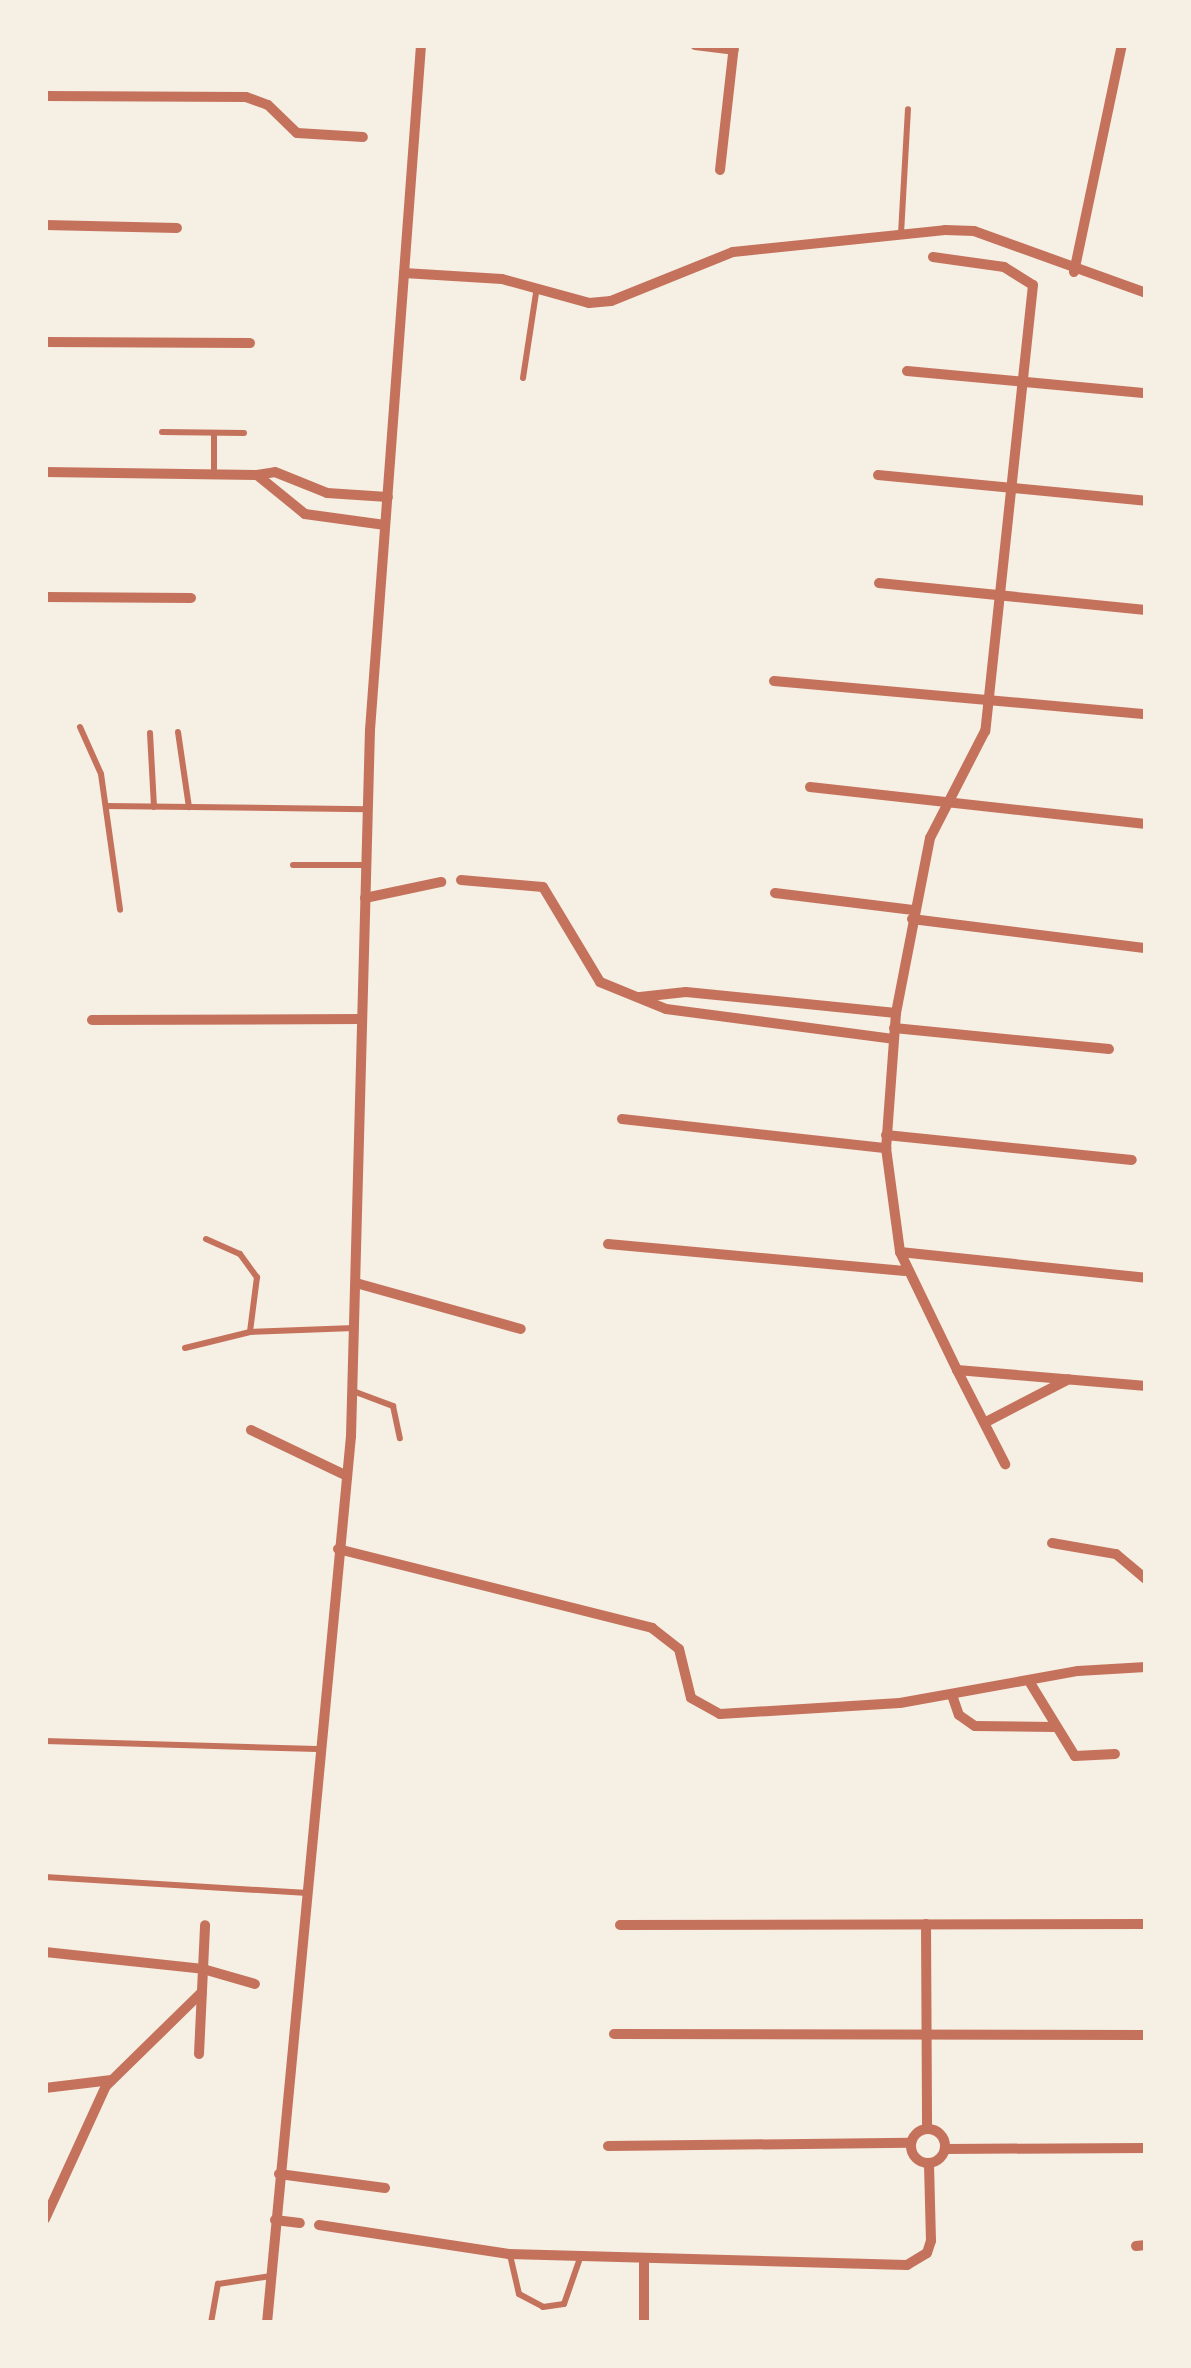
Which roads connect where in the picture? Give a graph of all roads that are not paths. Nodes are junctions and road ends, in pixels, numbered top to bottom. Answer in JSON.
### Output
{"nodes":[{"id":1,"x":421,"y":45,"type":"edge"},
{"id":2,"x":694,"y":45,"type":"edge"},
{"id":3,"x":1122,"y":45,"type":"edge"},
{"id":4,"x":734,"y":47,"type":"edge"},
{"id":5,"x":45,"y":96,"type":"edge"},
{"id":6,"x":908,"y":109,"type":"dead end"},
{"id":7,"x":363,"y":137,"type":"dead end"},
{"id":8,"x":720,"y":170,"type":"dead end"},
{"id":9,"x":45,"y":225,"type":"edge"},
{"id":10,"x":177,"y":228,"type":"dead end"},
{"id":11,"x":901,"y":236,"type":"junction"},
{"id":12,"x":934,"y":257,"type":"dead end"},
{"id":13,"x":1074,"y":272,"type":"junction"},
{"id":14,"x":404,"y":273,"type":"junction"},
{"id":15,"x":537,"y":286,"type":"junction"},
{"id":16,"x":1146,"y":293,"type":"edge"},
{"id":17,"x":45,"y":342,"type":"edge"},
{"id":18,"x":250,"y":343,"type":"dead end"},
{"id":19,"x":907,"y":371,"type":"dead end"},
{"id":20,"x":524,"y":378,"type":"dead end"},
{"id":21,"x":1024,"y":382,"type":"junction"},
{"id":22,"x":1146,"y":393,"type":"edge"},
{"id":23,"x":162,"y":432,"type":"dead end"},
{"id":24,"x":214,"y":433,"type":"junction"},
{"id":25,"x":244,"y":434,"type":"dead end"},
{"id":26,"x":45,"y":472,"type":"edge"},
{"id":27,"x":214,"y":474,"type":"junction"},
{"id":28,"x":257,"y":475,"type":"junction"},
{"id":29,"x":878,"y":475,"type":"dead end"},
{"id":30,"x":1012,"y":488,"type":"junction"},
{"id":31,"x":388,"y":497,"type":"junction"},
{"id":32,"x":1146,"y":502,"type":"edge"},
{"id":33,"x":386,"y":525,"type":"junction"},
{"id":34,"x":879,"y":583,"type":"dead end"},
{"id":35,"x":1001,"y":595,"type":"junction"},
{"id":36,"x":45,"y":597,"type":"edge"},
{"id":37,"x":192,"y":598,"type":"dead end"},
{"id":38,"x":1146,"y":610,"type":"edge"},
{"id":39,"x":774,"y":681,"type":"dead end"},
{"id":40,"x":990,"y":700,"type":"junction"},
{"id":41,"x":1146,"y":714,"type":"edge"},
{"id":42,"x":80,"y":727,"type":"dead end"},
{"id":43,"x":178,"y":732,"type":"dead end"},
{"id":44,"x":150,"y":734,"type":"dead end"},
{"id":45,"x":810,"y":786,"type":"dead end"},
{"id":46,"x":952,"y":801,"type":"junction"},
{"id":47,"x":106,"y":806,"type":"junction"},
{"id":48,"x":154,"y":807,"type":"junction"},
{"id":49,"x":189,"y":807,"type":"junction"},
{"id":50,"x":368,"y":810,"type":"junction"},
{"id":51,"x":1146,"y":824,"type":"edge"},
{"id":52,"x":366,"y":865,"type":"junction"},
{"id":53,"x":293,"y":866,"type":"dead end"},
{"id":54,"x":461,"y":880,"type":"dead end"},
{"id":55,"x":441,"y":882,"type":"dead end"},
{"id":56,"x":775,"y":892,"type":"dead end"},
{"id":57,"x":365,"y":898,"type":"junction"},
{"id":58,"x":120,"y":910,"type":"dead end"},
{"id":59,"x":913,"y":915,"type":"junction"},
{"id":60,"x":1144,"y":948,"type":"edge"},
{"id":61,"x":640,"y":997,"type":"junction"},
{"id":62,"x":750,"y":998,"type":"junction"},
{"id":63,"x":896,"y":1013,"type":"junction"},
{"id":64,"x":362,"y":1018,"type":"junction"},
{"id":65,"x":92,"y":1020,"type":"dead end"},
{"id":66,"x":748,"y":1024,"type":"junction"},
{"id":67,"x":893,"y":1033,"type":"junction"},
{"id":68,"x":1109,"y":1049,"type":"dead end"},
{"id":69,"x":622,"y":1120,"type":"dead end"},
{"id":70,"x":886,"y":1134,"type":"junction"},
{"id":71,"x":886,"y":1148,"type":"junction"},
{"id":72,"x":1132,"y":1160,"type":"dead end"},
{"id":73,"x":206,"y":1239,"type":"dead end"},
{"id":74,"x":608,"y":1244,"type":"dead end"},
{"id":75,"x":900,"y":1252,"type":"junction"},
{"id":76,"x":906,"y":1272,"type":"junction"},
{"id":77,"x":1146,"y":1278,"type":"edge"},
{"id":78,"x":356,"y":1283,"type":"junction"},
{"id":79,"x":356,"y":1328,"type":"junction"},
{"id":80,"x":521,"y":1329,"type":"dead end"},
{"id":81,"x":250,"y":1332,"type":"junction"},
{"id":82,"x":185,"y":1348,"type":"dead end"},
{"id":83,"x":957,"y":1370,"type":"junction"},
{"id":84,"x":1069,"y":1379,"type":"junction"},
{"id":85,"x":1146,"y":1386,"type":"edge"},
{"id":86,"x":354,"y":1390,"type":"junction"},
{"id":87,"x":986,"y":1422,"type":"junction"},
{"id":88,"x":252,"y":1430,"type":"dead end"},
{"id":89,"x":400,"y":1438,"type":"dead end"},
{"id":90,"x":1005,"y":1464,"type":"dead end"},
{"id":91,"x":347,"y":1476,"type":"junction"},
{"id":92,"x":1052,"y":1543,"type":"dead end"},
{"id":93,"x":338,"y":1549,"type":"junction"},
{"id":94,"x":1146,"y":1578,"type":"edge"},
{"id":95,"x":1146,"y":1667,"type":"edge"},
{"id":96,"x":1029,"y":1681,"type":"junction"},
{"id":97,"x":952,"y":1694,"type":"junction"},
{"id":98,"x":1054,"y":1727,"type":"junction"},
{"id":99,"x":45,"y":1742,"type":"edge"},
{"id":100,"x":316,"y":1749,"type":"junction"},
{"id":101,"x":1114,"y":1754,"type":"dead end"},
{"id":102,"x":45,"y":1877,"type":"edge"},
{"id":103,"x":304,"y":1892,"type":"junction"},
{"id":104,"x":926,"y":1924,"type":"junction"},
{"id":105,"x":1146,"y":1924,"type":"edge"},
{"id":106,"x":205,"y":1926,"type":"dead end"},
{"id":107,"x":620,"y":1926,"type":"dead end"},
{"id":108,"x":45,"y":1952,"type":"edge"},
{"id":109,"x":203,"y":1969,"type":"junction"},
{"id":110,"x":256,"y":1984,"type":"dead end"},
{"id":111,"x":202,"y":1992,"type":"junction"},
{"id":112,"x":614,"y":2034,"type":"dead end"},
{"id":113,"x":926,"y":2034,"type":"junction"},
{"id":114,"x":1146,"y":2035,"type":"edge"},
{"id":115,"x":199,"y":2054,"type":"dead end"},
{"id":116,"x":112,"y":2080,"type":"junction"},
{"id":117,"x":45,"y":2088,"type":"edge"},
{"id":118,"x":927,"y":2129,"type":"junction"},
{"id":119,"x":910,"y":2144,"type":"junction"},
{"id":120,"x":608,"y":2146,"type":"dead end"},
{"id":121,"x":1146,"y":2148,"type":"edge"},
{"id":122,"x":946,"y":2149,"type":"junction"},
{"id":123,"x":929,"y":2164,"type":"junction"},
{"id":124,"x":279,"y":2174,"type":"junction"},
{"id":125,"x":385,"y":2188,"type":"dead end"},
{"id":126,"x":45,"y":2220,"type":"edge"},
{"id":127,"x":275,"y":2220,"type":"junction"},
{"id":128,"x":300,"y":2223,"type":"dead end"},
{"id":129,"x":320,"y":2225,"type":"dead end"},
{"id":130,"x":510,"y":2254,"type":"junction"},
{"id":131,"x":580,"y":2258,"type":"junction"},
{"id":132,"x":644,"y":2262,"type":"junction"},
{"id":133,"x":270,"y":2276,"type":"junction"},
{"id":134,"x":211,"y":2323,"type":"edge"},
{"id":135,"x":267,"y":2323,"type":"edge"},
{"id":136,"x":644,"y":2323,"type":"edge"}],
"edges":[{"from":1,"to":14,"type":"street"},
{"from":2,"to":4,"type":"street"},
{"from":3,"to":13,"type":"street"},
{"from":4,"to":8,"type":"street"},
{"from":5,"to":7,"type":"street"},
{"from":6,"to":11,"type":"lane"},
{"from":9,"to":10,"type":"street"},
{"from":11,"to":13,"type":"street"},
{"from":11,"to":15,"type":"street"},
{"from":12,"to":21,"type":"street"},
{"from":13,"to":16,"type":"street"},
{"from":14,"to":15,"type":"street"},
{"from":14,"to":31,"type":"street"},
{"from":15,"to":20,"type":"lane"},
{"from":17,"to":18,"type":"street"},
{"from":19,"to":21,"type":"street"},
{"from":21,"to":22,"type":"street"},
{"from":21,"to":30,"type":"street"},
{"from":23,"to":24,"type":"lane"},
{"from":24,"to":25,"type":"lane"},
{"from":24,"to":27,"type":"lane"},
{"from":26,"to":27,"type":"street"},
{"from":27,"to":28,"type":"street"},
{"from":28,"to":31,"type":"street"},
{"from":28,"to":33,"type":"street"},
{"from":29,"to":30,"type":"street"},
{"from":30,"to":32,"type":"street"},
{"from":30,"to":35,"type":"street"},
{"from":31,"to":33,"type":"street"},
{"from":33,"to":50,"type":"street"},
{"from":34,"to":35,"type":"street"},
{"from":35,"to":38,"type":"street"},
{"from":35,"to":40,"type":"street"},
{"from":36,"to":37,"type":"street"},
{"from":39,"to":40,"type":"street"},
{"from":40,"to":41,"type":"street"},
{"from":40,"to":46,"type":"street"},
{"from":42,"to":47,"type":"lane"},
{"from":43,"to":49,"type":"lane"},
{"from":44,"to":48,"type":"lane"},
{"from":45,"to":46,"type":"street"},
{"from":46,"to":51,"type":"street"},
{"from":46,"to":59,"type":"street"},
{"from":47,"to":48,"type":"lane"},
{"from":47,"to":58,"type":"lane"},
{"from":48,"to":49,"type":"lane"},
{"from":49,"to":50,"type":"lane"},
{"from":50,"to":52,"type":"street"},
{"from":52,"to":53,"type":"lane"},
{"from":52,"to":57,"type":"street"},
{"from":54,"to":61,"type":"street"},
{"from":55,"to":57,"type":"street"},
{"from":56,"to":59,"type":"street"},
{"from":57,"to":64,"type":"street"},
{"from":59,"to":60,"type":"street"},
{"from":59,"to":63,"type":"street"},
{"from":61,"to":62,"type":"street"},
{"from":61,"to":66,"type":"street"},
{"from":62,"to":63,"type":"street"},
{"from":62,"to":66,"type":"street"},
{"from":63,"to":67,"type":"street"},
{"from":64,"to":65,"type":"street"},
{"from":64,"to":78,"type":"street"},
{"from":66,"to":67,"type":"street"},
{"from":67,"to":68,"type":"street"},
{"from":67,"to":70,"type":"street"},
{"from":69,"to":71,"type":"street"},
{"from":70,"to":71,"type":"street"},
{"from":70,"to":72,"type":"street"},
{"from":71,"to":75,"type":"street"},
{"from":73,"to":81,"type":"lane"},
{"from":74,"to":76,"type":"street"},
{"from":75,"to":76,"type":"street"},
{"from":75,"to":77,"type":"street"},
{"from":76,"to":83,"type":"street"},
{"from":78,"to":79,"type":"street"},
{"from":78,"to":80,"type":"street"},
{"from":79,"to":81,"type":"lane"},
{"from":79,"to":86,"type":"street"},
{"from":81,"to":82,"type":"lane"},
{"from":83,"to":84,"type":"street"},
{"from":83,"to":87,"type":"street"},
{"from":84,"to":85,"type":"street"},
{"from":84,"to":87,"type":"street"},
{"from":86,"to":89,"type":"lane"},
{"from":86,"to":91,"type":"street"},
{"from":87,"to":90,"type":"street"},
{"from":88,"to":91,"type":"street"},
{"from":91,"to":93,"type":"street"},
{"from":92,"to":94,"type":"street"},
{"from":93,"to":97,"type":"street"},
{"from":93,"to":100,"type":"street"},
{"from":95,"to":96,"type":"street"},
{"from":96,"to":97,"type":"street"},
{"from":96,"to":98,"type":"street"},
{"from":97,"to":98,"type":"street"},
{"from":98,"to":101,"type":"street"},
{"from":99,"to":100,"type":"lane"},
{"from":100,"to":103,"type":"street"},
{"from":102,"to":103,"type":"lane"},
{"from":103,"to":124,"type":"street"},
{"from":104,"to":105,"type":"street"},
{"from":104,"to":107,"type":"street"},
{"from":104,"to":113,"type":"street"},
{"from":106,"to":109,"type":"street"},
{"from":108,"to":109,"type":"street"},
{"from":109,"to":110,"type":"street"},
{"from":109,"to":111,"type":"street"},
{"from":111,"to":115,"type":"street"},
{"from":111,"to":116,"type":"street"},
{"from":112,"to":113,"type":"street"},
{"from":113,"to":114,"type":"street"},
{"from":113,"to":118,"type":"street"},
{"from":116,"to":117,"type":"street"},
{"from":116,"to":126,"type":"street"},
{"from":118,"to":119,"type":"street"},
{"from":118,"to":122,"type":"street"},
{"from":119,"to":120,"type":"street"},
{"from":119,"to":123,"type":"street"},
{"from":121,"to":122,"type":"street"},
{"from":122,"to":123,"type":"street"},
{"from":123,"to":132,"type":"street"},
{"from":124,"to":125,"type":"street"},
{"from":124,"to":127,"type":"street"},
{"from":127,"to":128,"type":"street"},
{"from":127,"to":133,"type":"street"},
{"from":129,"to":130,"type":"street"},
{"from":130,"to":131,"type":"street"},
{"from":130,"to":131,"type":"lane"},
{"from":131,"to":132,"type":"street"},
{"from":132,"to":136,"type":"street"},
{"from":133,"to":134,"type":"lane"},
{"from":133,"to":135,"type":"street"}]}
